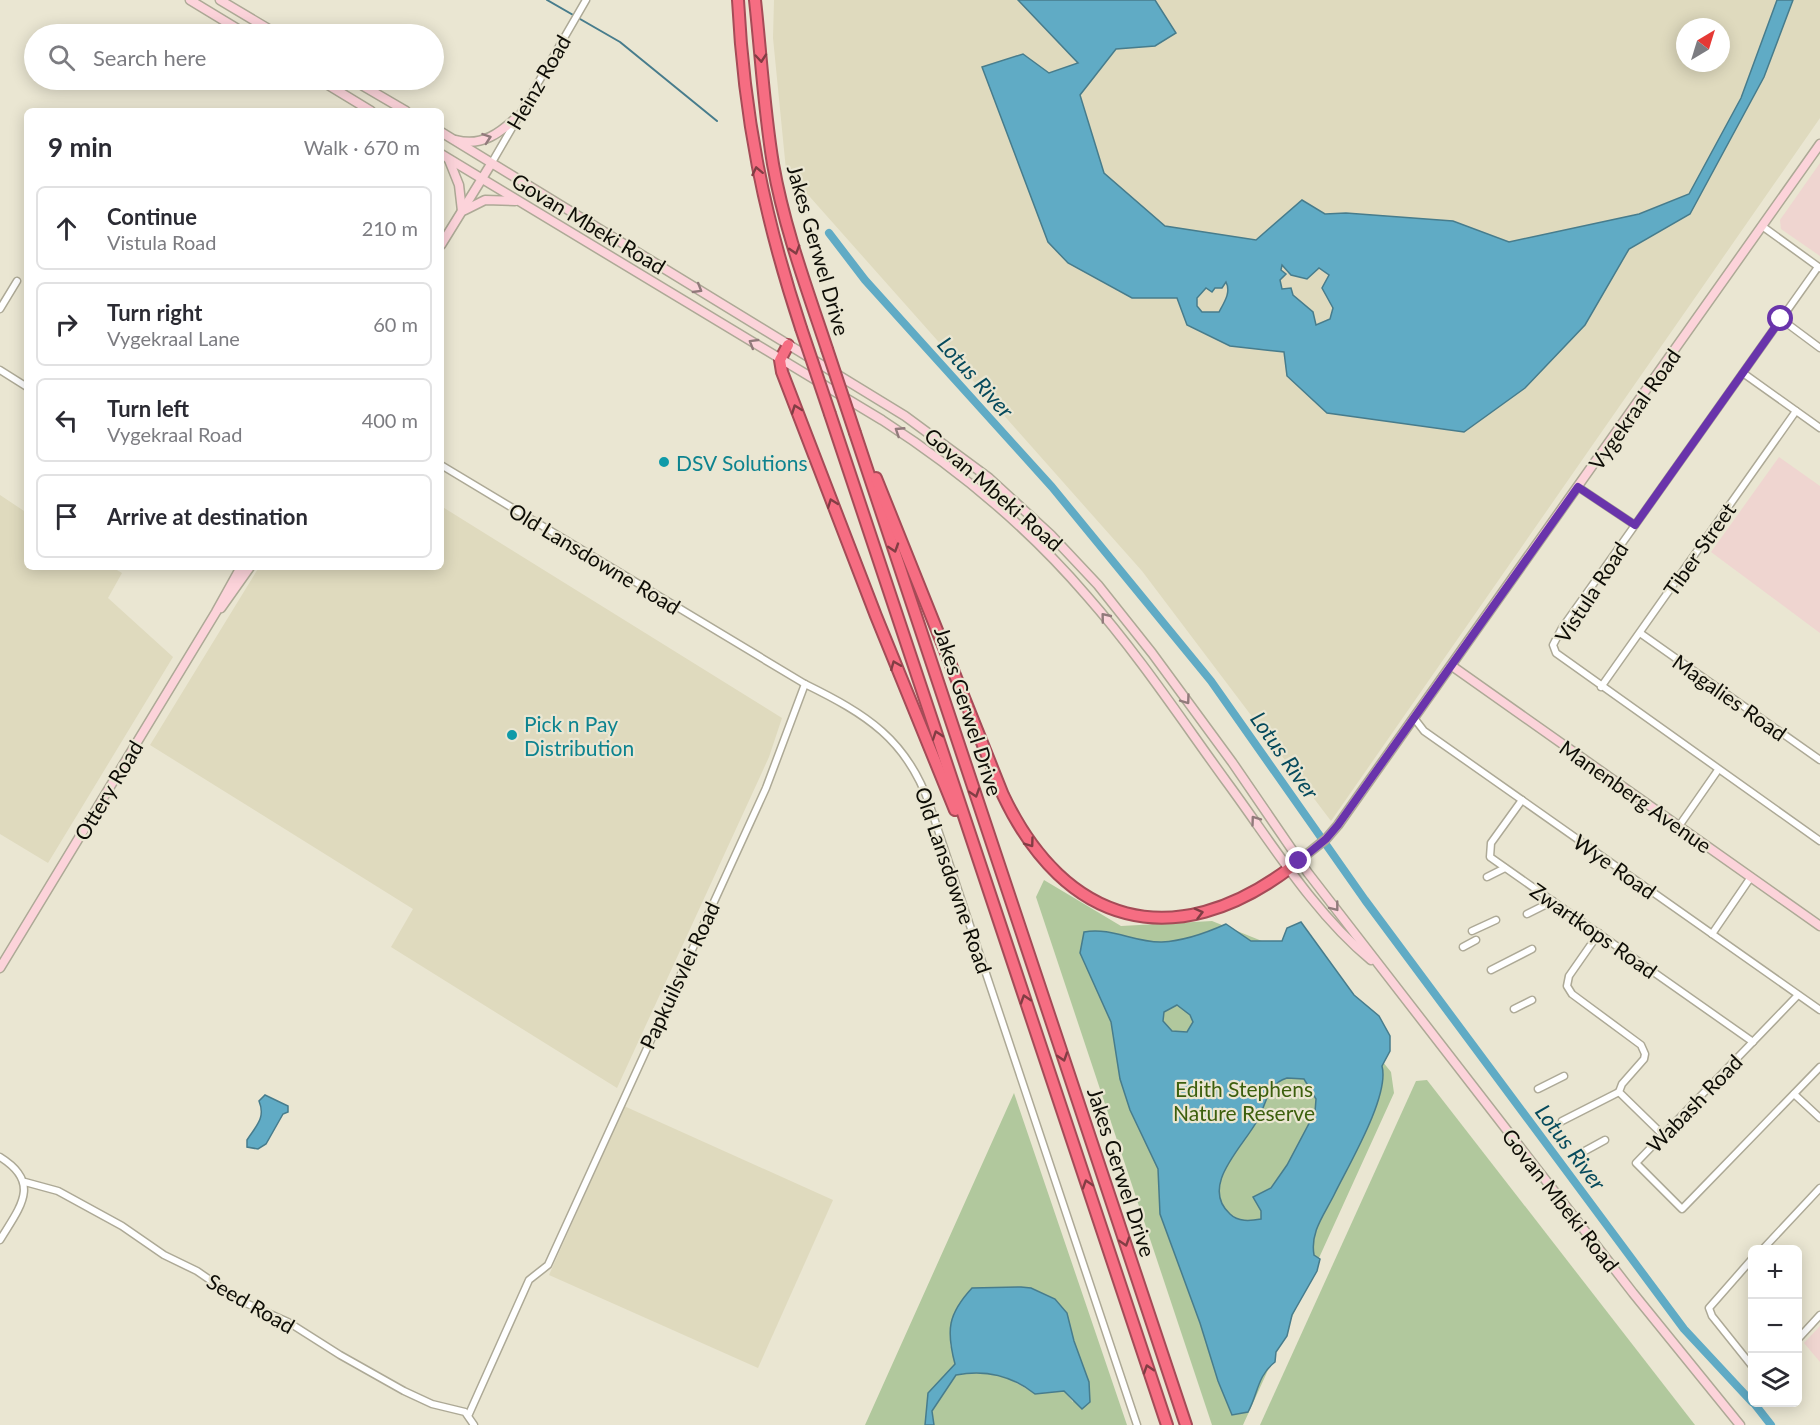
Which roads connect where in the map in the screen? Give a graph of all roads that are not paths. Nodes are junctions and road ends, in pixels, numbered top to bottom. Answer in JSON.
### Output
{"nodes":[{"id":1,"x":190,"y":0,"type":"edge"},
{"id":2,"x":220,"y":0,"type":"edge"},
{"id":3,"x":738,"y":0,"type":"edge"},
{"id":4,"x":755,"y":0,"type":"edge"},
{"id":5,"x":585,"y":3,"type":"edge"},
{"id":6,"x":230,"y":24,"type":"edge"},
{"id":7,"x":260,"y":24,"type":"edge"},
{"id":8,"x":336,"y":90,"type":"edge"},
{"id":9,"x":370,"y":90,"type":"edge"},
{"id":10,"x":366,"y":108,"type":"edge"},
{"id":11,"x":401,"y":108,"type":"edge"},
{"id":12,"x":518,"y":116,"type":"junction"},
{"id":13,"x":444,"y":134,"type":"edge"},
{"id":14,"x":450,"y":138,"type":"junction"},
{"id":15,"x":1820,"y":144,"type":"edge"},
{"id":16,"x":445,"y":156,"type":"edge"},
{"id":17,"x":491,"y":164,"type":"junction"},
{"id":18,"x":482,"y":179,"type":"junction"},
{"id":19,"x":518,"y":202,"type":"junction"},
{"id":20,"x":461,"y":213,"type":"junction"},
{"id":21,"x":1762,"y":226,"type":"junction"},
{"id":22,"x":444,"y":240,"type":"edge"},
{"id":23,"x":1819,"y":267,"type":"edge"},
{"id":24,"x":17,"y":281,"type":"dead end"},
{"id":25,"x":0,"y":309,"type":"edge"},
{"id":26,"x":1781,"y":319,"type":"junction"},
{"id":27,"x":788,"y":345,"type":"junction"},
{"id":28,"x":1820,"y":348,"type":"edge"},
{"id":29,"x":780,"y":360,"type":"junction"},
{"id":30,"x":0,"y":370,"type":"edge"},
{"id":31,"x":1743,"y":373,"type":"junction"},
{"id":32,"x":24,"y":385,"type":"edge"},
{"id":33,"x":1796,"y":411,"type":"junction"},
{"id":34,"x":1820,"y":428,"type":"edge"},
{"id":35,"x":857,"y":438,"type":"junction"},
{"id":36,"x":444,"y":467,"type":"edge"},
{"id":37,"x":1578,"y":487,"type":"junction"},
{"id":38,"x":1635,"y":525,"type":"junction"},
{"id":39,"x":239,"y":570,"type":"edge"},
{"id":40,"x":248,"y":570,"type":"edge"},
{"id":41,"x":216,"y":612,"type":"junction"},
{"id":42,"x":1640,"y":633,"type":"junction"},
{"id":43,"x":1452,"y":666,"type":"junction"},
{"id":44,"x":805,"y":684,"type":"junction"},
{"id":45,"x":1601,"y":687,"type":"junction"},
{"id":46,"x":1414,"y":718,"type":"junction"},
{"id":47,"x":1820,"y":760,"type":"edge"},
{"id":48,"x":1718,"y":770,"type":"junction"},
{"id":49,"x":1522,"y":800,"type":"junction"},
{"id":50,"x":1679,"y":826,"type":"junction"},
{"id":51,"x":1820,"y":841,"type":"edge"},
{"id":52,"x":1294,"y":864,"type":"junction"},
{"id":53,"x":1505,"y":868,"type":"junction"},
{"id":54,"x":1487,"y":877,"type":"dead end"},
{"id":55,"x":1751,"y":877,"type":"junction"},
{"id":56,"x":990,"y":893,"type":"junction"},
{"id":57,"x":1553,"y":901,"type":"junction"},
{"id":58,"x":1527,"y":914,"type":"dead end"},
{"id":59,"x":1496,"y":920,"type":"dead end"},
{"id":60,"x":1820,"y":926,"type":"edge"},
{"id":61,"x":1472,"y":931,"type":"dead end"},
{"id":62,"x":1599,"y":933,"type":"junction"},
{"id":63,"x":1712,"y":934,"type":"junction"},
{"id":64,"x":1476,"y":940,"type":"dead end"},
{"id":65,"x":1463,"y":947,"type":"dead end"},
{"id":66,"x":1532,"y":949,"type":"dead end"},
{"id":67,"x":0,"y":969,"type":"edge"},
{"id":68,"x":1491,"y":970,"type":"dead end"},
{"id":69,"x":1798,"y":995,"type":"junction"},
{"id":70,"x":1532,"y":1000,"type":"dead end"},
{"id":71,"x":1514,"y":1009,"type":"dead end"},
{"id":72,"x":1820,"y":1010,"type":"edge"},
{"id":73,"x":1753,"y":1042,"type":"junction"},
{"id":74,"x":1820,"y":1067,"type":"edge"},
{"id":75,"x":1564,"y":1076,"type":"dead end"},
{"id":76,"x":1538,"y":1089,"type":"dead end"},
{"id":77,"x":1619,"y":1092,"type":"junction"},
{"id":78,"x":1794,"y":1094,"type":"junction"},
{"id":79,"x":1820,"y":1118,"type":"edge"},
{"id":80,"x":1562,"y":1121,"type":"dead end"},
{"id":81,"x":1663,"y":1135,"type":"junction"},
{"id":82,"x":1605,"y":1140,"type":"dead end"},
{"id":83,"x":1584,"y":1152,"type":"dead end"},
{"id":84,"x":0,"y":1157,"type":"edge"},
{"id":85,"x":25,"y":1182,"type":"junction"},
{"id":86,"x":1820,"y":1188,"type":"edge"},
{"id":87,"x":0,"y":1240,"type":"edge"},
{"id":88,"x":1767,"y":1245,"type":"edge"},
{"id":89,"x":1748,"y":1264,"type":"edge"},
{"id":90,"x":1820,"y":1315,"type":"edge"},
{"id":91,"x":1802,"y":1334,"type":"edge"},
{"id":92,"x":1748,"y":1360,"type":"edge"},
{"id":93,"x":469,"y":1414,"type":"junction"},
{"id":94,"x":474,"y":1425,"type":"edge"},
{"id":95,"x":1137,"y":1425,"type":"edge"},
{"id":96,"x":1167,"y":1425,"type":"edge"},
{"id":97,"x":1186,"y":1425,"type":"edge"},
{"id":98,"x":1740,"y":1425,"type":"edge"}],
"edges":[{"from":1,"to":6,"type":"main road"},
{"from":2,"to":7,"type":"main road"},
{"from":56,"to":3,"type":"highway","name":"Jakes Gerwel Drive","one_way":true,"bridge":true},
{"from":4,"to":35,"type":"highway","name":"Jakes Gerwel Drive","one_way":true,"bridge":true},
{"from":5,"to":12,"type":"street","name":"Heinz Road"},
{"from":8,"to":10,"type":"main road"},
{"from":9,"to":11,"type":"main road"},
{"from":14,"to":12,"type":"main road","one_way":true},
{"from":12,"to":17,"type":"street","name":"Heinz Road"},
{"from":13,"to":14,"type":"main road","name":"Govan Mbeki Road"},
{"from":14,"to":17,"type":"main road","name":"Govan Mbeki Road"},
{"from":15,"to":21,"type":"main road","name":"Vygekraal Road"},
{"from":16,"to":18,"type":"main road","name":"Govan Mbeki Road"},
{"from":16,"to":20,"type":"main road"},
{"from":17,"to":18,"type":"main road"},
{"from":17,"to":27,"type":"main road","name":"Govan Mbeki Road","one_way":true},
{"from":18,"to":19,"type":"main road","name":"Govan Mbeki Road"},
{"from":18,"to":20,"type":"main road"},
{"from":19,"to":20,"type":"main road"},
{"from":29,"to":19,"type":"main road","name":"Govan Mbeki Road","one_way":true},
{"from":20,"to":22,"type":"main road"},
{"from":21,"to":23,"type":"street"},
{"from":21,"to":37,"type":"main road","name":"Vygekraal Road"},
{"from":23,"to":26,"type":"street","name":"Vistula Road"},
{"from":24,"to":25,"type":"street"},
{"from":26,"to":28,"type":"street"},
{"from":26,"to":31,"type":"street","name":"Vistula Road"},
{"from":27,"to":29,"type":"highway"},
{"from":27,"to":52,"type":"main road","name":"Govan Mbeki Road","one_way":true},
{"from":52,"to":29,"type":"main road","name":"Govan Mbeki Road","one_way":true},
{"from":56,"to":29,"type":"highway","one_way":true},
{"from":30,"to":32,"type":"street"},
{"from":31,"to":33,"type":"street"},
{"from":31,"to":38,"type":"street","name":"Vistula Road"},
{"from":33,"to":34,"type":"street"},
{"from":33,"to":42,"type":"street","name":"Tiber Street"},
{"from":35,"to":52,"type":"highway","one_way":true},
{"from":35,"to":97,"type":"highway","name":"Jakes Gerwel Drive","one_way":true},
{"from":36,"to":44,"type":"street","name":"Old Lansdowne Road"},
{"from":37,"to":38,"type":"street"},
{"from":37,"to":43,"type":"main road","name":"Vygekraal Road"},
{"from":38,"to":45,"type":"street","name":"Vistula Road"},
{"from":39,"to":41,"type":"main road","name":"Ottery Road"},
{"from":40,"to":41,"type":"main road","name":"Ottery Road"},
{"from":41,"to":67,"type":"main road","name":"Ottery Road"},
{"from":42,"to":45,"type":"street","name":"Tiber Street"},
{"from":42,"to":47,"type":"street","name":"Magalies Road"},
{"from":43,"to":46,"type":"main road","name":"Vygekraal Road"},
{"from":43,"to":50,"type":"main road","name":"Manenberg Avenue"},
{"from":44,"to":93,"type":"street","name":"Papkuilsvlei Road"},
{"from":44,"to":95,"type":"street","name":"Old Lansdowne Road"},
{"from":45,"to":48,"type":"street","name":"Vistula Road"},
{"from":46,"to":49,"type":"street","name":"Wye Road"},
{"from":46,"to":52,"type":"main road","name":"Vygekraal Road"},
{"from":48,"to":50,"type":"street"},
{"from":48,"to":51,"type":"street","name":"Vistula Road"},
{"from":49,"to":53,"type":"street","name":"Zwartkops Road"},
{"from":49,"to":63,"type":"street","name":"Wye Road"},
{"from":50,"to":55,"type":"main road","name":"Manenberg Avenue"},
{"from":52,"to":98,"type":"main road","name":"Govan Mbeki Road"},
{"from":53,"to":54,"type":"street"},
{"from":53,"to":57,"type":"street","name":"Zwartkops Road"},
{"from":55,"to":60,"type":"main road","name":"Manenberg Avenue"},
{"from":55,"to":63,"type":"street"},
{"from":96,"to":56,"type":"highway","name":"Jakes Gerwel Drive","one_way":true},
{"from":57,"to":58,"type":"street"},
{"from":57,"to":62,"type":"street","name":"Zwartkops Road"},
{"from":59,"to":61,"type":"street"},
{"from":62,"to":73,"type":"street","name":"Zwartkops Road"},
{"from":62,"to":77,"type":"street"},
{"from":63,"to":69,"type":"street","name":"Wye Road"},
{"from":64,"to":65,"type":"street"},
{"from":66,"to":68,"type":"street"},
{"from":69,"to":72,"type":"street","name":"Wye Road"},
{"from":69,"to":73,"type":"street","name":"Wabash Road"},
{"from":70,"to":71,"type":"street"},
{"from":73,"to":81,"type":"street","name":"Wabash Road"},
{"from":74,"to":78,"type":"street"},
{"from":75,"to":76,"type":"street"},
{"from":77,"to":80,"type":"street"},
{"from":77,"to":81,"type":"street"},
{"from":78,"to":79,"type":"street"},
{"from":78,"to":81,"type":"street","name":"Wabash Road"},
{"from":82,"to":83,"type":"street"},
{"from":84,"to":85,"type":"street"},
{"from":85,"to":87,"type":"street"},
{"from":85,"to":93,"type":"street","name":"Seed Road"},
{"from":86,"to":88,"type":"street"},
{"from":89,"to":92,"type":"street"},
{"from":90,"to":91,"type":"street"},
{"from":93,"to":94,"type":"street"}]}
